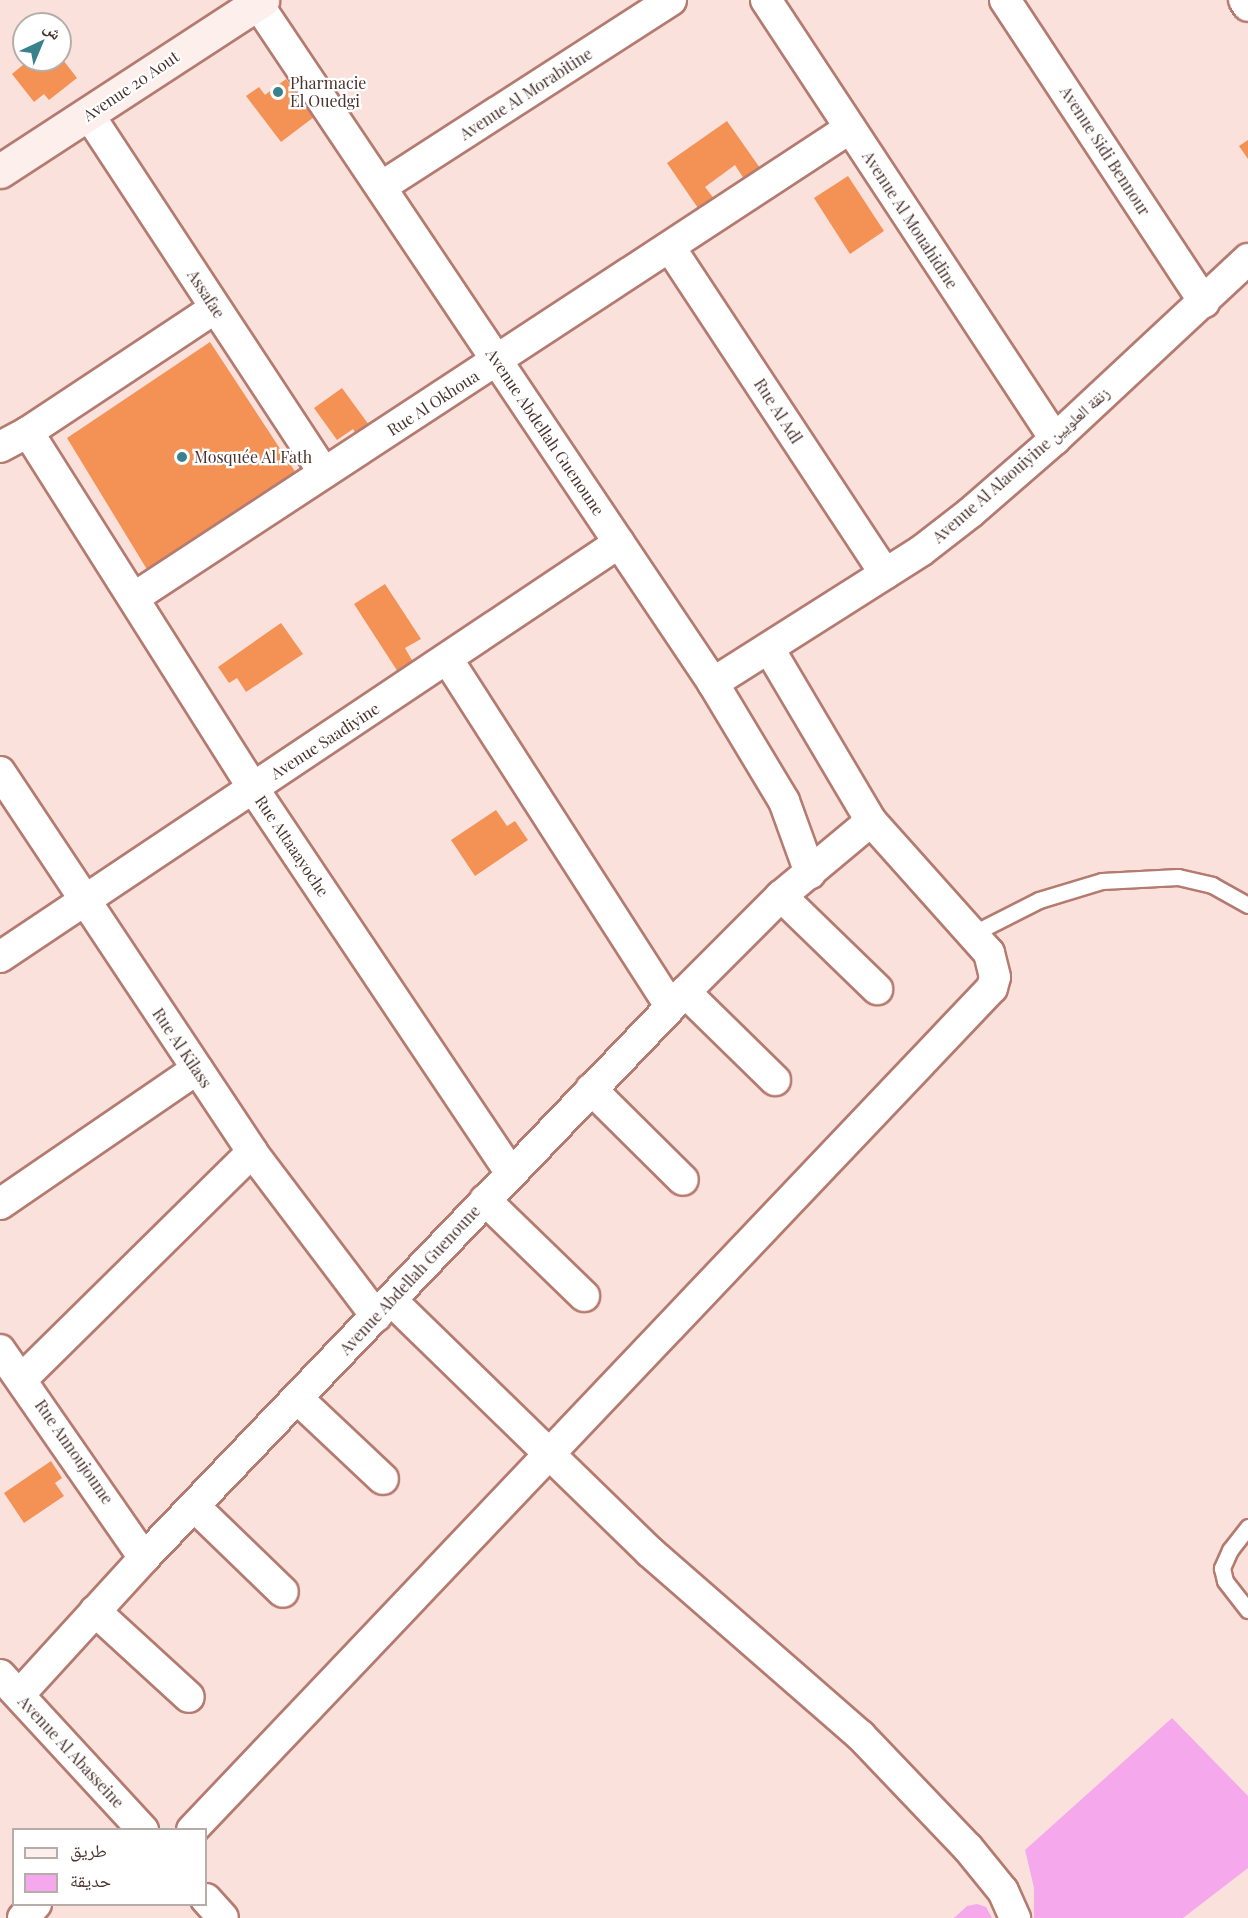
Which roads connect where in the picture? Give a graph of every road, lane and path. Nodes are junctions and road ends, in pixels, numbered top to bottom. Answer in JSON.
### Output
{"nodes":[{"id":1,"x":671,"y":0,"type":"edge"},
{"id":2,"x":766,"y":0,"type":"edge"},
{"id":3,"x":1005,"y":0,"type":"edge"},
{"id":4,"x":1244,"y":0,"type":"edge"},
{"id":5,"x":259,"y":2,"type":"edge"},
{"id":6,"x":1248,"y":6,"type":"edge"},
{"id":7,"x":89,"y":114,"type":"junction"},
{"id":8,"x":849,"y":128,"type":"junction"},
{"id":9,"x":0,"y":171,"type":"edge"},
{"id":10,"x":381,"y":187,"type":"junction"},
{"id":11,"x":671,"y":249,"type":"junction"},
{"id":12,"x":1248,"y":259,"type":"edge"},
{"id":13,"x":1204,"y":302,"type":"junction"},
{"id":14,"x":215,"y":308,"type":"junction"},
{"id":15,"x":498,"y":361,"type":"junction"},
{"id":16,"x":28,"y":432,"type":"junction"},
{"id":17,"x":1055,"y":439,"type":"junction"},
{"id":18,"x":0,"y":447,"type":"edge"},
{"id":19,"x":324,"y":474,"type":"junction"},
{"id":20,"x":619,"y":543,"type":"junction"},
{"id":21,"x":885,"y":574,"type":"junction"},
{"id":22,"x":135,"y":597,"type":"junction"},
{"id":23,"x":770,"y":650,"type":"junction"},
{"id":24,"x":448,"y":660,"type":"junction"},
{"id":25,"x":714,"y":683,"type":"junction"},
{"id":26,"x":0,"y":772,"type":"edge"},
{"id":27,"x":253,"y":788,"type":"junction"},
{"id":28,"x":871,"y":821,"type":"junction"},
{"id":29,"x":810,"y":873,"type":"junction"},
{"id":30,"x":781,"y":896,"type":"junction"},
{"id":31,"x":83,"y":900,"type":"junction"},
{"id":32,"x":1248,"y":905,"type":"edge"},
{"id":33,"x":974,"y":933,"type":"junction"},
{"id":34,"x":0,"y":957,"type":"edge"},
{"id":35,"x":877,"y":989,"type":"dead end"},
{"id":36,"x":678,"y":999,"type":"junction"},
{"id":37,"x":196,"y":1069,"type":"junction"},
{"id":38,"x":775,"y":1080,"type":"dead end"},
{"id":39,"x":591,"y":1089,"type":"junction"},
{"id":40,"x":252,"y":1152,"type":"junction"},
{"id":41,"x":510,"y":1172,"type":"junction"},
{"id":42,"x":683,"y":1180,"type":"dead end"},
{"id":43,"x":484,"y":1200,"type":"junction"},
{"id":44,"x":0,"y":1204,"type":"edge"},
{"id":45,"x":584,"y":1296,"type":"dead end"},
{"id":46,"x":383,"y":1308,"type":"junction"},
{"id":47,"x":0,"y":1350,"type":"edge"},
{"id":48,"x":22,"y":1378,"type":"junction"},
{"id":49,"x":297,"y":1398,"type":"junction"},
{"id":50,"x":549,"y":1453,"type":"junction"},
{"id":51,"x":383,"y":1479,"type":"dead end"},
{"id":52,"x":195,"y":1507,"type":"junction"},
{"id":53,"x":1248,"y":1527,"type":"edge"},
{"id":54,"x":144,"y":1558,"type":"junction"},
{"id":55,"x":283,"y":1592,"type":"dead end"},
{"id":56,"x":1248,"y":1610,"type":"edge"},
{"id":57,"x":95,"y":1611,"type":"junction"},
{"id":58,"x":9,"y":1685,"type":"edge"},
{"id":59,"x":189,"y":1697,"type":"dead end"},
{"id":60,"x":126,"y":1823,"type":"edge"},
{"id":61,"x":194,"y":1828,"type":"edge"},
{"id":62,"x":207,"y":1900,"type":"edge"},
{"id":63,"x":35,"y":1906,"type":"edge"},
{"id":64,"x":23,"y":1918,"type":"edge"},
{"id":65,"x":223,"y":1918,"type":"edge"},
{"id":66,"x":1015,"y":1918,"type":"edge"}],
"edges":[{"from":1,"to":10,"type":"street","name":"Avenue Al Morabitine"},
{"from":2,"to":8,"type":"street","name":"Avenue Al Mouahidine"},
{"from":3,"to":13,"type":"street","name":"Avenue Sidi Bennour"},
{"from":4,"to":6,"type":"street"},
{"from":5,"to":7,"type":"street","name":"Avenue 20 Aout"},
{"from":5,"to":10,"type":"street","name":"Avenue Abdellah Guenoune"},
{"from":7,"to":9,"type":"street","name":"Avenue 20 Aout"},
{"from":7,"to":14,"type":"street","name":"Assafae"},
{"from":8,"to":11,"type":"street","name":"Rue Al Okhoua"},
{"from":8,"to":17,"type":"street","name":"Avenue Al Mouahidine"},
{"from":10,"to":15,"type":"street","name":"Avenue Abdellah Guenoune"},
{"from":11,"to":15,"type":"street","name":"Rue Al Okhoua"},
{"from":11,"to":21,"type":"street","name":"Rue Al Adl"},
{"from":12,"to":13,"type":"street","name":"Avenue Al Alaouiyine زنقة العلويين"},
{"from":13,"to":17,"type":"street","name":"Avenue Al Alaouiyine زنقة العلويين"},
{"from":14,"to":16,"type":"street"},
{"from":14,"to":19,"type":"street","name":"Assafae"},
{"from":15,"to":19,"type":"street","name":"Rue Al Okhoua"},
{"from":15,"to":20,"type":"street","name":"Avenue Abdellah Guenoune"},
{"from":16,"to":18,"type":"street"},
{"from":16,"to":22,"type":"street","name":"Rue Attaaayoche"},
{"from":17,"to":21,"type":"street","name":"Avenue Al Alaouiyine زنقة العلويين"},
{"from":19,"to":22,"type":"street","name":"Rue Al Okhoua"},
{"from":20,"to":24,"type":"street","name":"Avenue Saadiyine"},
{"from":20,"to":25,"type":"street","name":"Avenue Abdellah Guenoune"},
{"from":21,"to":23,"type":"street","name":"Avenue Al Alaouiyine زنقة العلويين"},
{"from":22,"to":27,"type":"street","name":"Rue Attaaayoche"},
{"from":23,"to":25,"type":"street","name":"Avenue Al Alaouiyine زنقة العلويين"},
{"from":23,"to":28,"type":"street"},
{"from":24,"to":27,"type":"street","name":"Avenue Saadiyine"},
{"from":24,"to":36,"type":"street"},
{"from":25,"to":29,"type":"street","name":"Avenue Abdellah Guenoune"},
{"from":26,"to":31,"type":"street","name":"Rue Al Kilass"},
{"from":27,"to":31,"type":"street","name":"Avenue Saadiyine"},
{"from":27,"to":41,"type":"street","name":"Rue Attaaayoche"},
{"from":28,"to":29,"type":"street","name":"Avenue Abdellah Guenoune"},
{"from":28,"to":33,"type":"street"},
{"from":29,"to":30,"type":"street","name":"Avenue Abdellah Guenoune"},
{"from":30,"to":35,"type":"street"},
{"from":30,"to":36,"type":"street","name":"Avenue Abdellah Guenoune"},
{"from":31,"to":34,"type":"street","name":"Avenue Saadiyine"},
{"from":31,"to":37,"type":"street","name":"Rue Al Kilass"},
{"from":32,"to":33,"type":"lane"},
{"from":33,"to":50,"type":"street"},
{"from":36,"to":38,"type":"street"},
{"from":36,"to":39,"type":"street","name":"Avenue Abdellah Guenoune"},
{"from":37,"to":40,"type":"street","name":"Rue Al Kilass"},
{"from":37,"to":44,"type":"street"},
{"from":39,"to":41,"type":"street","name":"Avenue Abdellah Guenoune"},
{"from":39,"to":42,"type":"street"},
{"from":40,"to":46,"type":"street","name":"Rue Al Kilass"},
{"from":40,"to":48,"type":"street"},
{"from":41,"to":43,"type":"street","name":"Avenue Abdellah Guenoune"},
{"from":43,"to":45,"type":"street"},
{"from":43,"to":46,"type":"street","name":"Avenue Abdellah Guenoune"},
{"from":46,"to":49,"type":"street","name":"Avenue Abdellah Guenoune"},
{"from":46,"to":50,"type":"street","name":"Rue Al Kilass"},
{"from":47,"to":48,"type":"street","name":"Rue Annoujoume"},
{"from":48,"to":54,"type":"street","name":"Rue Annoujoume"},
{"from":49,"to":51,"type":"street"},
{"from":49,"to":52,"type":"street","name":"Avenue Abdellah Guenoune"},
{"from":50,"to":61,"type":"street"},
{"from":50,"to":66,"type":"street","name":"Rue Al Kilass"},
{"from":52,"to":54,"type":"street","name":"Avenue Abdellah Guenoune"},
{"from":52,"to":55,"type":"street"},
{"from":53,"to":56,"type":"lane"},
{"from":54,"to":57,"type":"street","name":"Avenue Abdellah Guenoune"},
{"from":57,"to":58,"type":"street","name":"Avenue Abdellah Guenoune"},
{"from":57,"to":59,"type":"street"},
{"from":58,"to":60,"type":"street","name":"Avenue Al Abasseine"},
{"from":62,"to":65,"type":"street"},
{"from":63,"to":64,"type":"street"}]}
